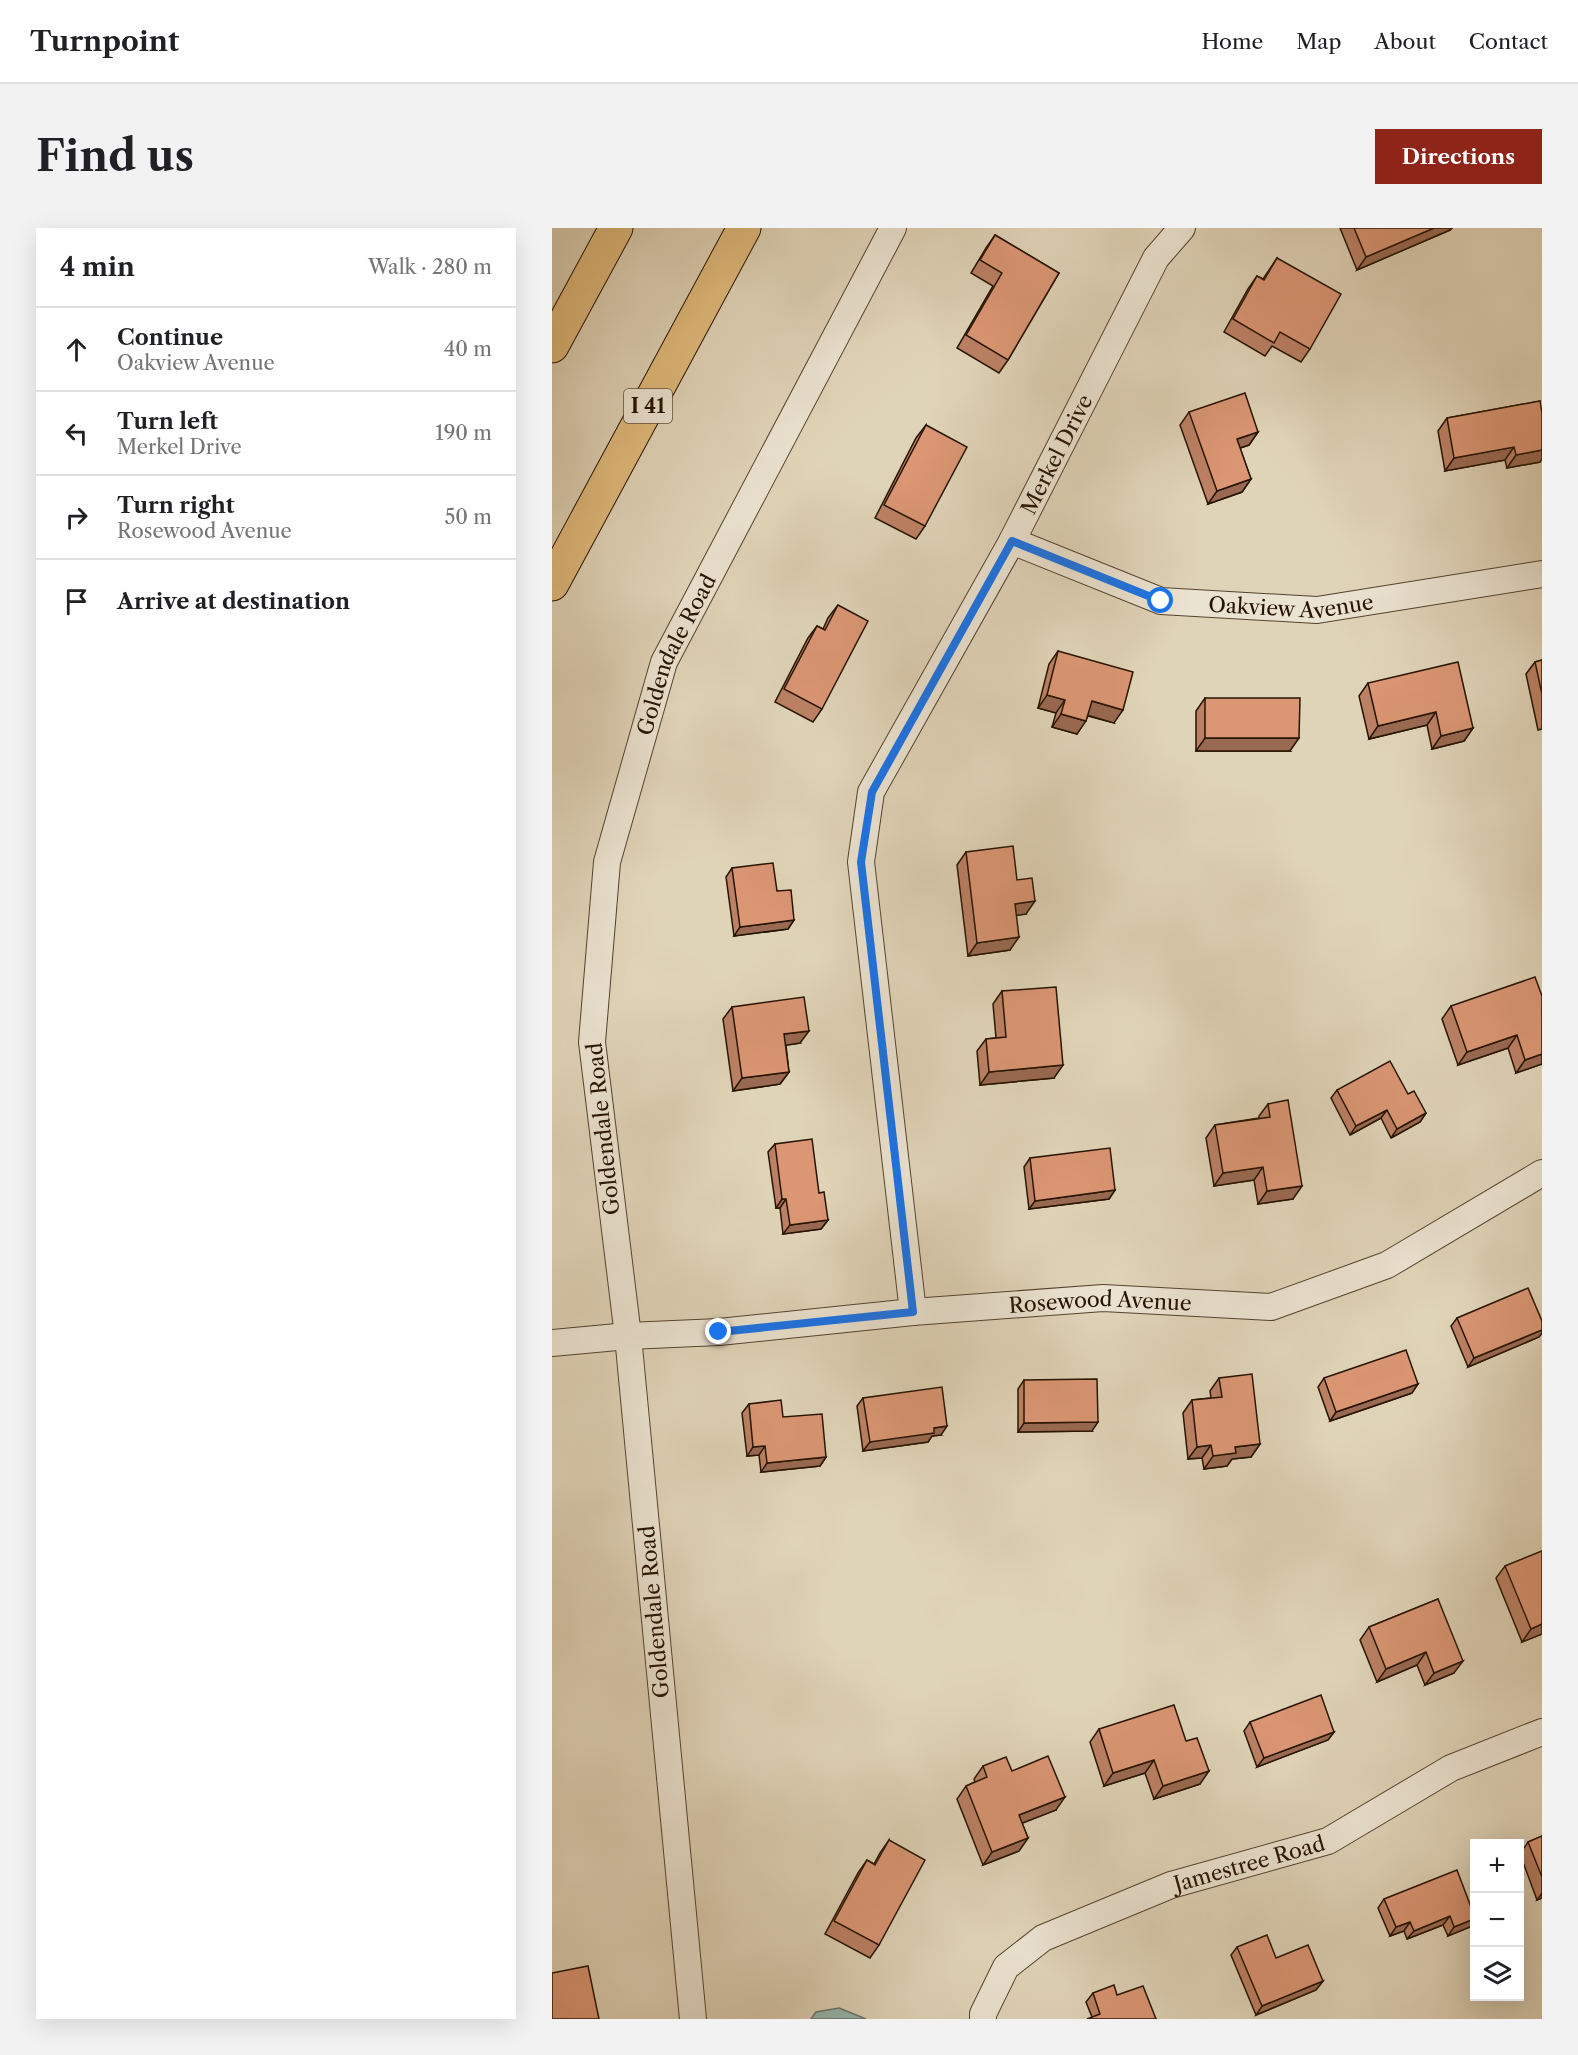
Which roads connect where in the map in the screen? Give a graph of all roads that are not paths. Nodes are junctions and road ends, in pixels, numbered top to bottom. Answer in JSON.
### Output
{"nodes":[{"id":1,"x":615,"y":228,"type":"edge"},
{"id":2,"x":744,"y":228,"type":"edge"},
{"id":3,"x":893,"y":228,"type":"edge"},
{"id":4,"x":1182,"y":228,"type":"edge"},
{"id":5,"x":552,"y":346,"type":"edge"},
{"id":6,"x":1012,"y":541,"type":"junction"},
{"id":7,"x":1542,"y":574,"type":"edge"},
{"id":8,"x":552,"y":584,"type":"edge"},
{"id":9,"x":1542,"y":1173,"type":"edge"},
{"id":10,"x":913,"y":1312,"type":"junction"},
{"id":11,"x":628,"y":1336,"type":"junction"},
{"id":12,"x":552,"y":1343,"type":"edge"},
{"id":13,"x":1542,"y":1732,"type":"edge"},
{"id":14,"x":693,"y":2019,"type":"edge"},
{"id":15,"x":983,"y":2019,"type":"edge"}],
"edges":[{"from":1,"to":5,"type":"highway"},
{"from":2,"to":8,"type":"highway","number":"I 41"},
{"from":3,"to":11,"type":"street","name":"Goldendale Road"},
{"from":4,"to":6,"type":"street","name":"Merkel Drive"},
{"from":6,"to":7,"type":"street","name":"Oakview Avenue"},
{"from":6,"to":10,"type":"street","name":"Merkel Drive"},
{"from":9,"to":10,"type":"street","name":"Rosewood Avenue"},
{"from":10,"to":11,"type":"street","name":"Rosewood Avenue"},
{"from":11,"to":12,"type":"street","name":"Rosewood Avenue"},
{"from":11,"to":14,"type":"street","name":"Goldendale Road"},
{"from":13,"to":15,"type":"street","name":"Jamestree Road"}]}
